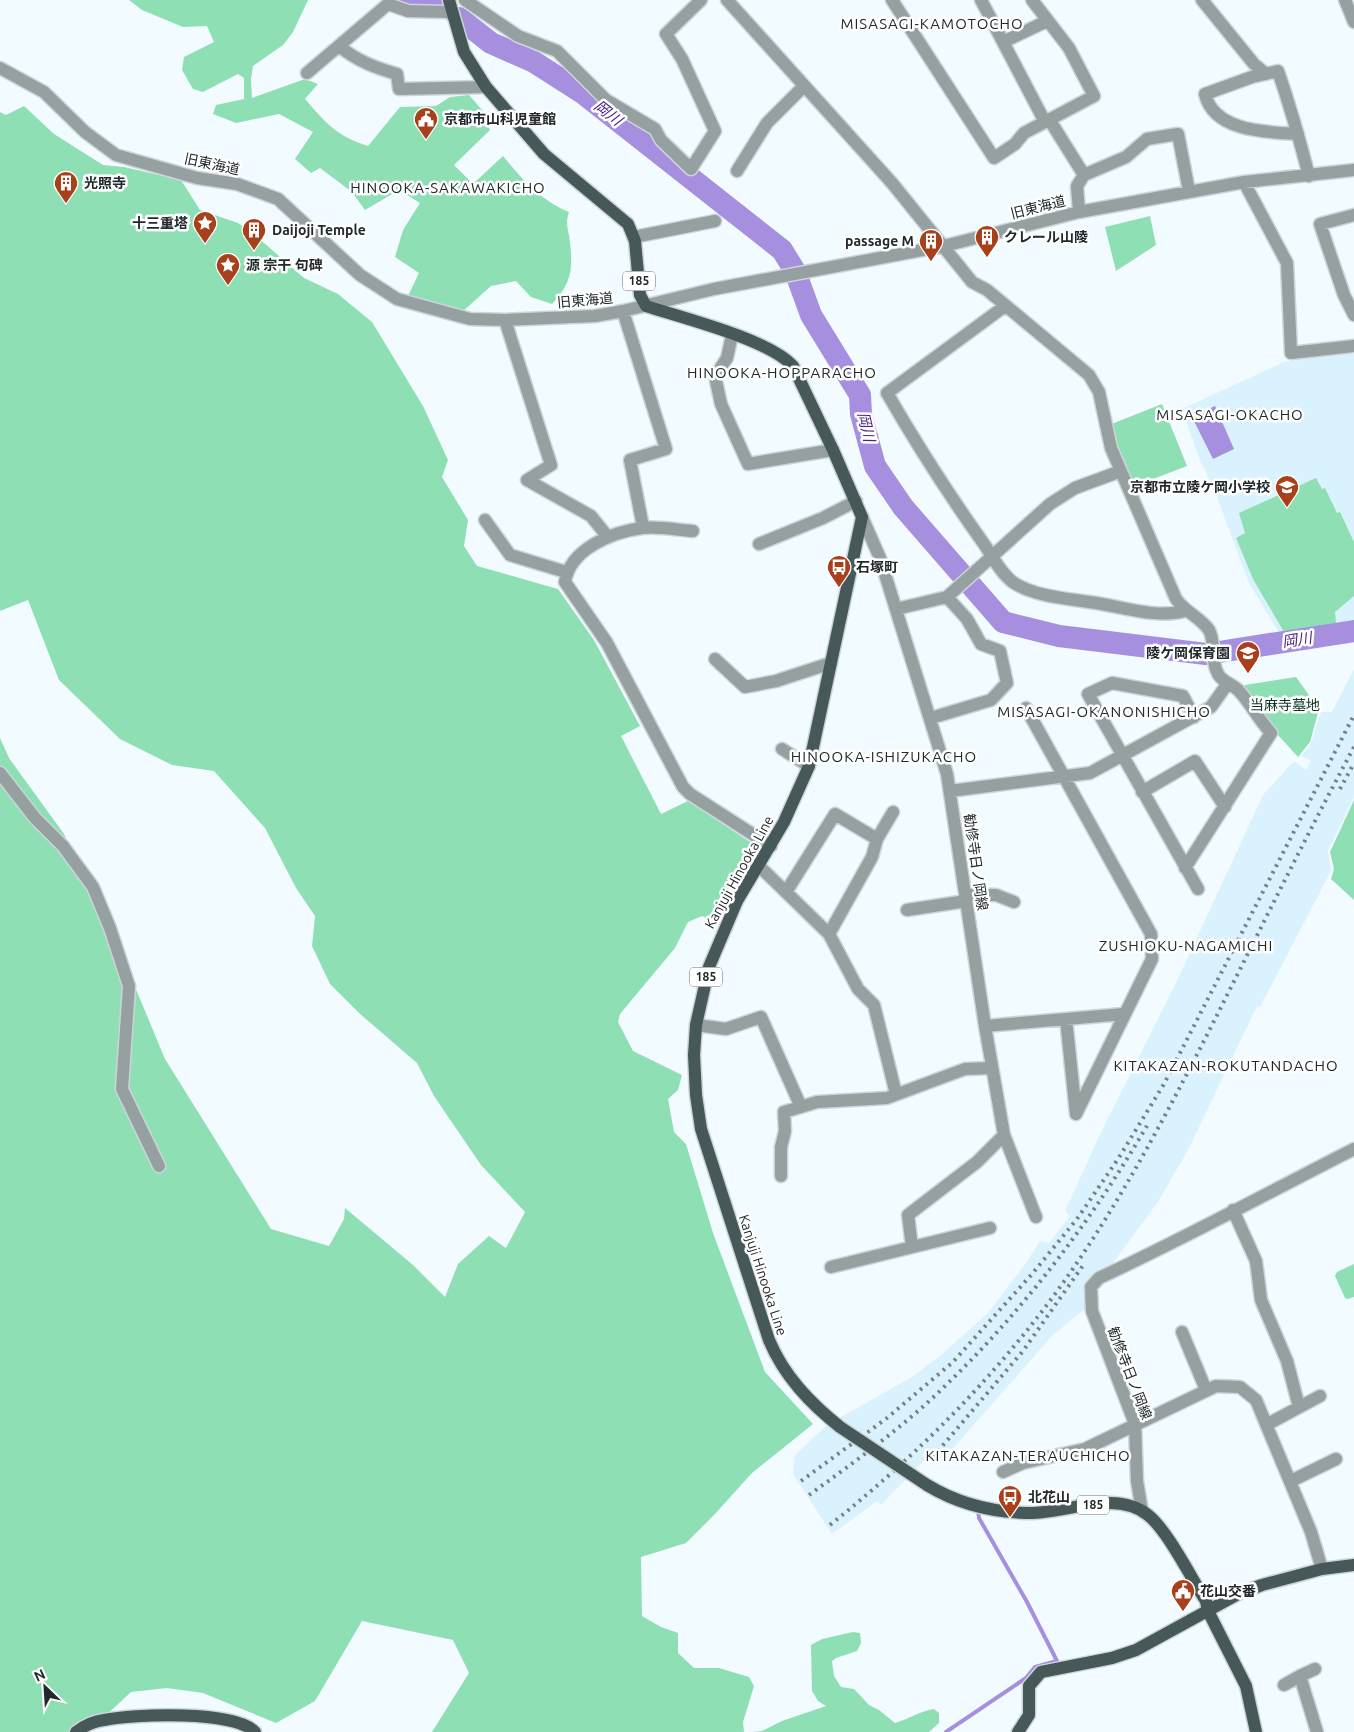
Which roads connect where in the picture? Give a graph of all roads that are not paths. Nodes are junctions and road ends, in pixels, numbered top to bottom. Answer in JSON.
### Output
{"nodes":[{"id":1,"x":449,"y":0,"type":"edge"},
{"id":2,"x":465,"y":0,"type":"edge"},
{"id":3,"x":701,"y":0,"type":"edge"},
{"id":4,"x":727,"y":0,"type":"edge"},
{"id":5,"x":892,"y":0,"type":"edge"},
{"id":6,"x":980,"y":0,"type":"edge"},
{"id":7,"x":1032,"y":0,"type":"edge"},
{"id":8,"x":1202,"y":0,"type":"edge"},
{"id":9,"x":1345,"y":0,"type":"edge"},
{"id":10,"x":453,"y":15,"type":"junction"},
{"id":11,"x":1047,"y":21,"type":"junction"},
{"id":12,"x":1354,"y":22,"type":"edge"},
{"id":13,"x":1003,"y":42,"type":"junction"},
{"id":14,"x":339,"y":46,"type":"junction"},
{"id":15,"x":0,"y":68,"type":"edge"},
{"id":16,"x":306,"y":73,"type":"dead end"},
{"id":17,"x":1266,"y":74,"type":"junction"},
{"id":18,"x":804,"y":86,"type":"junction"},
{"id":19,"x":486,"y":87,"type":"junction"},
{"id":20,"x":1047,"y":120,"type":"junction"},
{"id":21,"x":1298,"y":134,"type":"junction"},
{"id":22,"x":1354,"y":170,"type":"edge"},
{"id":23,"x":737,"y":171,"type":"dead end"},
{"id":24,"x":1084,"y":175,"type":"junction"},
{"id":25,"x":1309,"y":176,"type":"junction"},
{"id":26,"x":1244,"y":182,"type":"junction"},
{"id":27,"x":1189,"y":191,"type":"junction"},
{"id":28,"x":1079,"y":212,"type":"junction"},
{"id":29,"x":1354,"y":215,"type":"edge"},
{"id":30,"x":715,"y":221,"type":"dead end"},
{"id":31,"x":634,"y":237,"type":"junction"},
{"id":32,"x":944,"y":246,"type":"junction"},
{"id":33,"x":646,"y":306,"type":"junction"},
{"id":34,"x":1005,"y":306,"type":"junction"},
{"id":35,"x":623,"y":311,"type":"junction"},
{"id":36,"x":1354,"y":315,"type":"edge"},
{"id":37,"x":504,"y":320,"type":"junction"},
{"id":38,"x":732,"y":335,"type":"junction"},
{"id":39,"x":1354,"y":346,"type":"edge"},
{"id":40,"x":833,"y":450,"type":"junction"},
{"id":41,"x":1121,"y":471,"type":"junction"},
{"id":42,"x":856,"y":501,"type":"junction"},
{"id":43,"x":862,"y":517,"type":"junction"},
{"id":44,"x":485,"y":520,"type":"dead end"},
{"id":45,"x":643,"y":528,"type":"junction"},
{"id":46,"x":693,"y":531,"type":"dead end"},
{"id":47,"x":607,"y":536,"type":"junction"},
{"id":48,"x":759,"y":544,"type":"dead end"},
{"id":49,"x":992,"y":556,"type":"junction"},
{"id":50,"x":566,"y":572,"type":"junction"},
{"id":51,"x":947,"y":597,"type":"junction"},
{"id":52,"x":896,"y":609,"type":"junction"},
{"id":53,"x":1185,"y":611,"type":"junction"},
{"id":54,"x":714,"y":660,"type":"dead end"},
{"id":55,"x":831,"y":663,"type":"junction"},
{"id":56,"x":1228,"y":683,"type":"junction"},
{"id":57,"x":1026,"y":708,"type":"dead end"},
{"id":58,"x":1194,"y":717,"type":"junction"},
{"id":59,"x":931,"y":718,"type":"junction"},
{"id":60,"x":782,"y":749,"type":"dead end"},
{"id":61,"x":1122,"y":756,"type":"junction"},
{"id":62,"x":809,"y":766,"type":"junction"},
{"id":63,"x":0,"y":773,"type":"edge"},
{"id":64,"x":1064,"y":777,"type":"junction"},
{"id":65,"x":950,"y":790,"type":"junction"},
{"id":66,"x":1142,"y":792,"type":"junction"},
{"id":67,"x":1224,"y":807,"type":"junction"},
{"id":68,"x":893,"y":812,"type":"dead end"},
{"id":69,"x":877,"y":840,"type":"junction"},
{"id":70,"x":771,"y":846,"type":"junction"},
{"id":71,"x":759,"y":866,"type":"junction"},
{"id":72,"x":1185,"y":868,"type":"junction"},
{"id":73,"x":1198,"y":889,"type":"dead end"},
{"id":74,"x":786,"y":892,"type":"junction"},
{"id":75,"x":966,"y":898,"type":"junction"},
{"id":76,"x":1014,"y":902,"type":"dead end"},
{"id":77,"x":907,"y":910,"type":"dead end"},
{"id":78,"x":829,"y":934,"type":"junction"},
{"id":79,"x":1124,"y":1014,"type":"junction"},
{"id":80,"x":1066,"y":1019,"type":"junction"},
{"id":81,"x":696,"y":1025,"type":"junction"},
{"id":82,"x":985,"y":1026,"type":"junction"},
{"id":83,"x":992,"y":1068,"type":"junction"},
{"id":84,"x":896,"y":1094,"type":"junction"},
{"id":85,"x":801,"y":1107,"type":"junction"},
{"id":86,"x":1004,"y":1135,"type":"junction"},
{"id":87,"x":1354,"y":1149,"type":"edge"},
{"id":88,"x":159,"y":1166,"type":"dead end"},
{"id":89,"x":781,"y":1176,"type":"dead end"},
{"id":90,"x":1233,"y":1210,"type":"junction"},
{"id":91,"x":1036,"y":1217,"type":"dead end"},
{"id":92,"x":990,"y":1228,"type":"dead end"},
{"id":93,"x":912,"y":1247,"type":"junction"},
{"id":94,"x":831,"y":1267,"type":"dead end"},
{"id":95,"x":1182,"y":1332,"type":"dead end"},
{"id":96,"x":1206,"y":1390,"type":"junction"},
{"id":97,"x":1320,"y":1396,"type":"dead end"},
{"id":98,"x":1299,"y":1407,"type":"junction"},
{"id":99,"x":1135,"y":1424,"type":"junction"},
{"id":100,"x":1268,"y":1424,"type":"junction"},
{"id":101,"x":1336,"y":1459,"type":"dead end"},
{"id":102,"x":1004,"y":1472,"type":"dead end"},
{"id":103,"x":1291,"y":1481,"type":"junction"},
{"id":104,"x":1142,"y":1511,"type":"junction"},
{"id":105,"x":1354,"y":1565,"type":"edge"},
{"id":106,"x":1322,"y":1569,"type":"junction"},
{"id":107,"x":1208,"y":1611,"type":"junction"},
{"id":108,"x":1315,"y":1669,"type":"dead end"},
{"id":109,"x":1300,"y":1676,"type":"junction"},
{"id":110,"x":1284,"y":1685,"type":"dead end"},
{"id":111,"x":76,"y":1732,"type":"edge"},
{"id":112,"x":254,"y":1732,"type":"edge"},
{"id":113,"x":1018,"y":1732,"type":"edge"},
{"id":114,"x":1256,"y":1732,"type":"edge"},
{"id":115,"x":1317,"y":1732,"type":"edge"}],
"edges":[{"from":1,"to":10,"type":"main road","number":"185"},
{"from":2,"to":3,"type":"street"},
{"from":4,"to":18,"type":"street"},
{"from":5,"to":20,"type":"street"},
{"from":6,"to":13,"type":"street"},
{"from":7,"to":11,"type":"street"},
{"from":8,"to":17,"type":"street"},
{"from":9,"to":12,"type":"street"},
{"from":10,"to":14,"type":"street"},
{"from":10,"to":19,"type":"main road","number":"185"},
{"from":11,"to":13,"type":"street"},
{"from":11,"to":20,"type":"street"},
{"from":13,"to":20,"type":"street"},
{"from":14,"to":16,"type":"street"},
{"from":14,"to":19,"type":"street"},
{"from":15,"to":37,"type":"street","name":"旧東海道"},
{"from":17,"to":21,"type":"street"},
{"from":17,"to":21,"type":"street"},
{"from":18,"to":23,"type":"street"},
{"from":18,"to":32,"type":"street"},
{"from":19,"to":31,"type":"main road","number":"185"},
{"from":20,"to":24,"type":"street"},
{"from":21,"to":25,"type":"street"},
{"from":22,"to":25,"type":"street","name":"旧東海道"},
{"from":24,"to":27,"type":"street"},
{"from":24,"to":28,"type":"street"},
{"from":25,"to":26,"type":"street","name":"旧東海道"},
{"from":26,"to":27,"type":"street","name":"旧東海道"},
{"from":26,"to":39,"type":"street"},
{"from":27,"to":28,"type":"street","name":"旧東海道"},
{"from":28,"to":32,"type":"street","name":"旧東海道"},
{"from":29,"to":36,"type":"street"},
{"from":30,"to":31,"type":"street"},
{"from":31,"to":33,"type":"main road","number":"185"},
{"from":32,"to":33,"type":"street","name":"旧東海道"},
{"from":32,"to":34,"type":"street"},
{"from":33,"to":35,"type":"street","name":"旧東海道"},
{"from":33,"to":38,"type":"main road","number":"185"},
{"from":34,"to":41,"type":"street"},
{"from":34,"to":49,"type":"street"},
{"from":35,"to":37,"type":"street","name":"旧東海道"},
{"from":35,"to":45,"type":"street"},
{"from":37,"to":47,"type":"street"},
{"from":38,"to":40,"type":"main road","number":"185"},
{"from":38,"to":40,"type":"street"},
{"from":40,"to":42,"type":"main road","number":"185"},
{"from":41,"to":49,"type":"street"},
{"from":41,"to":53,"type":"street"},
{"from":42,"to":43,"type":"main road","number":"185"},
{"from":42,"to":48,"type":"street"},
{"from":43,"to":52,"type":"street","name":"勧修寺日ノ岡線","number":"185"},
{"from":43,"to":55,"type":"main road","name":"Kanjuji Hinooka Line","number":"185"},
{"from":44,"to":50,"type":"street"},
{"from":45,"to":46,"type":"street"},
{"from":45,"to":47,"type":"street"},
{"from":47,"to":50,"type":"street"},
{"from":49,"to":51,"type":"street"},
{"from":49,"to":53,"type":"street"},
{"from":50,"to":70,"type":"street"},
{"from":51,"to":52,"type":"street"},
{"from":51,"to":59,"type":"street"},
{"from":52,"to":59,"type":"street","name":"勧修寺日ノ岡線","number":"185"},
{"from":53,"to":56,"type":"street"},
{"from":54,"to":55,"type":"street"},
{"from":55,"to":62,"type":"main road","name":"Kanjuji Hinooka Line","number":"185"},
{"from":56,"to":58,"type":"street"},
{"from":56,"to":67,"type":"street"},
{"from":57,"to":64,"type":"street"},
{"from":58,"to":61,"type":"street"},
{"from":58,"to":61,"type":"street"},
{"from":59,"to":65,"type":"street","name":"勧修寺日ノ岡線","number":"185"},
{"from":60,"to":62,"type":"street"},
{"from":61,"to":64,"type":"street"},
{"from":61,"to":66,"type":"street"},
{"from":62,"to":70,"type":"main road","name":"Kanjuji Hinooka Line","number":"185"},
{"from":63,"to":88,"type":"street"},
{"from":64,"to":65,"type":"street"},
{"from":64,"to":79,"type":"street"},
{"from":65,"to":75,"type":"street","name":"勧修寺日ノ岡線","number":"185"},
{"from":66,"to":67,"type":"street"},
{"from":66,"to":72,"type":"street"},
{"from":67,"to":72,"type":"street"},
{"from":68,"to":69,"type":"street"},
{"from":69,"to":74,"type":"street"},
{"from":69,"to":78,"type":"street"},
{"from":70,"to":71,"type":"main road","name":"Kanjuji Hinooka Line","number":"185"},
{"from":71,"to":74,"type":"street"},
{"from":71,"to":81,"type":"main road","name":"Kanjuji Hinooka Line","number":"185"},
{"from":72,"to":73,"type":"street"},
{"from":74,"to":78,"type":"street"},
{"from":75,"to":76,"type":"street"},
{"from":75,"to":77,"type":"street"},
{"from":75,"to":82,"type":"street","name":"勧修寺日ノ岡線","number":"185"},
{"from":78,"to":84,"type":"street"},
{"from":79,"to":80,"type":"street"},
{"from":79,"to":80,"type":"street"},
{"from":80,"to":82,"type":"street"},
{"from":81,"to":85,"type":"street"},
{"from":81,"to":104,"type":"main road","name":"Kanjuji Hinooka Line","number":"185","bridge":true},
{"from":82,"to":83,"type":"street","name":"勧修寺日ノ岡線","number":"185"},
{"from":83,"to":84,"type":"street"},
{"from":83,"to":86,"type":"street","name":"勧修寺日ノ岡線","number":"185"},
{"from":84,"to":85,"type":"street"},
{"from":85,"to":89,"type":"street"},
{"from":86,"to":91,"type":"street","name":"勧修寺日ノ岡線","number":"185"},
{"from":86,"to":93,"type":"street"},
{"from":87,"to":90,"type":"street"},
{"from":90,"to":98,"type":"street"},
{"from":90,"to":99,"type":"street","name":"勧修寺日ノ岡線"},
{"from":92,"to":93,"type":"street"},
{"from":93,"to":94,"type":"street"},
{"from":95,"to":96,"type":"street"},
{"from":96,"to":99,"type":"street"},
{"from":96,"to":100,"type":"street"},
{"from":97,"to":98,"type":"street"},
{"from":98,"to":100,"type":"street"},
{"from":99,"to":102,"type":"street"},
{"from":99,"to":104,"type":"street","name":"勧修寺日ノ岡線"},
{"from":100,"to":103,"type":"street"},
{"from":101,"to":103,"type":"street"},
{"from":103,"to":106,"type":"street"},
{"from":104,"to":107,"type":"main road","name":"Kanjuji Hinooka Line","number":"185"},
{"from":105,"to":106,"type":"main road"},
{"from":106,"to":107,"type":"main road"},
{"from":107,"to":113,"type":"main road"},
{"from":107,"to":114,"type":"main road","name":"Kanjuji Hinooka Line","number":"185"},
{"from":108,"to":109,"type":"street"},
{"from":109,"to":110,"type":"street"},
{"from":109,"to":115,"type":"street"},
{"from":111,"to":112,"type":"main road"}]}
